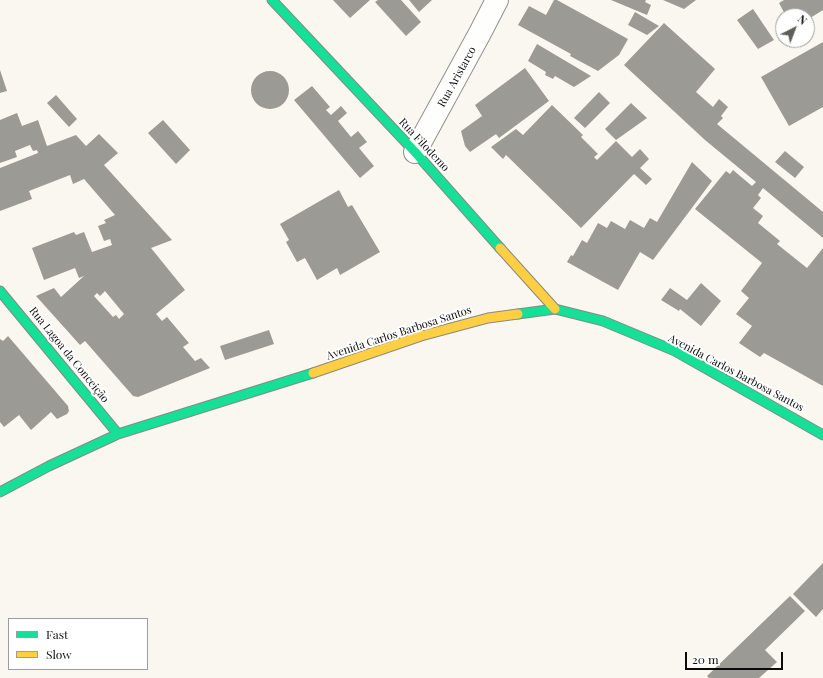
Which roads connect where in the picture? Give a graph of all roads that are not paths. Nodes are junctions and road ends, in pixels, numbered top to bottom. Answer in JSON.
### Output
{"nodes":[{"id":1,"x":272,"y":0,"type":"edge"},
{"id":2,"x":497,"y":0,"type":"edge"},
{"id":3,"x":415,"y":152,"type":"junction"},
{"id":4,"x":0,"y":291,"type":"edge"},
{"id":5,"x":556,"y":309,"type":"junction"},
{"id":6,"x":118,"y":434,"type":"junction"},
{"id":7,"x":823,"y":435,"type":"edge"},
{"id":8,"x":0,"y":492,"type":"edge"}],
"edges":[{"from":1,"to":3,"type":"main road","name":"Rua Filodemo"},
{"from":2,"to":3,"type":"street","name":"Rua Aristarco"},
{"from":3,"to":5,"type":"main road","name":"Rua Filodemo"},
{"from":4,"to":6,"type":"main road","name":"Rua Lagoa da Conceição"},
{"from":5,"to":6,"type":"main road","name":"Avenida Carlos Barbosa Santos"},
{"from":5,"to":7,"type":"main road","name":"Avenida Carlos Barbosa Santos"},
{"from":6,"to":8,"type":"main road","name":"Avenida Carlos Barbosa Santos"}]}
